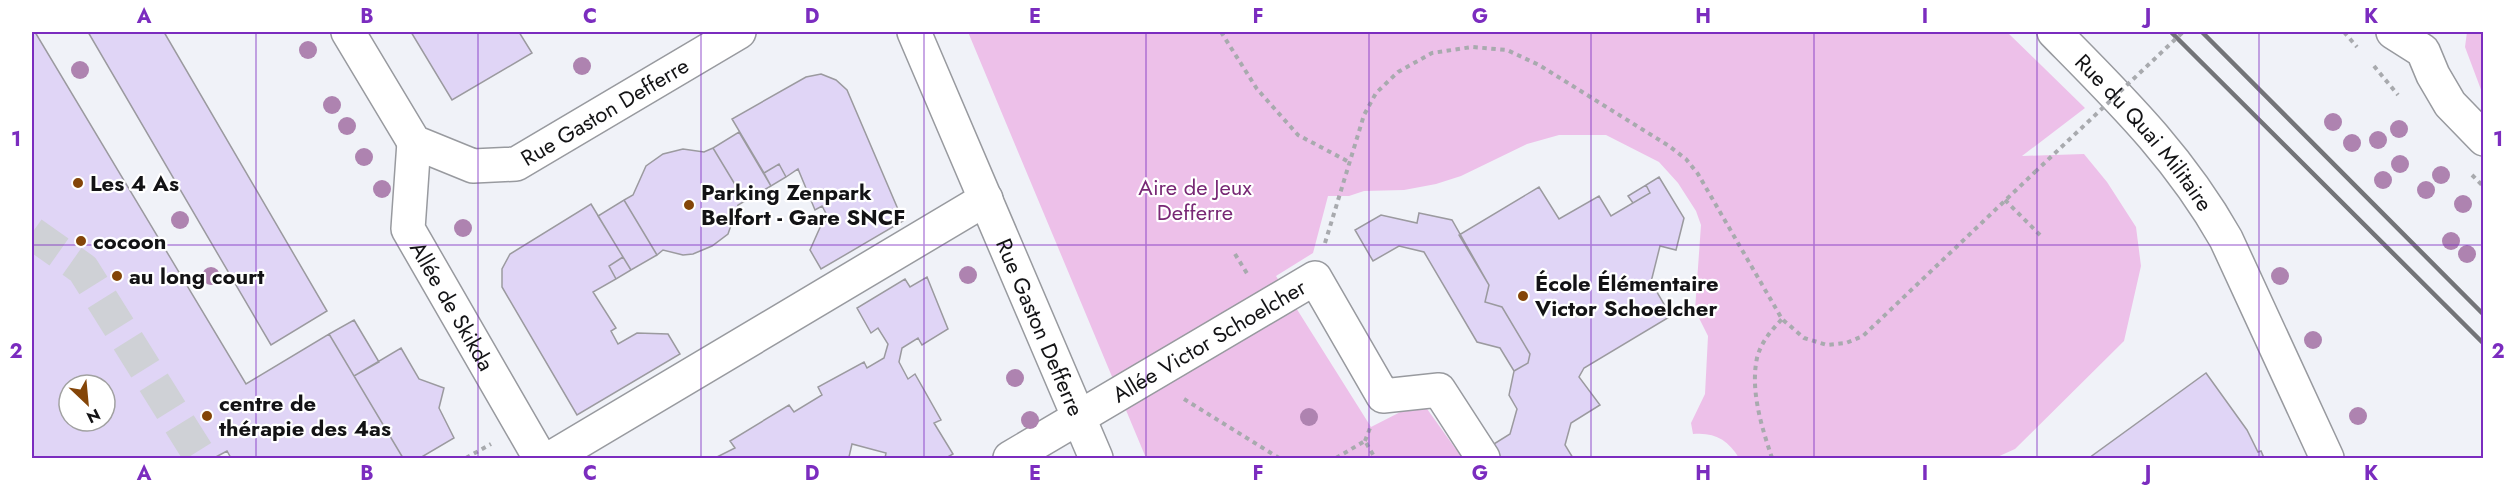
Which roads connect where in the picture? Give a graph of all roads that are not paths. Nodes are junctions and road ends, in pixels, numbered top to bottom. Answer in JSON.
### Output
{"nodes":[{"id":1,"x":348,"y":32,"type":"edge"},
{"id":2,"x":740,"y":32,"type":"edge"},
{"id":3,"x":914,"y":32,"type":"edge"},
{"id":4,"x":2054,"y":32,"type":"edge"},
{"id":5,"x":2393,"y":32,"type":"edge"},
{"id":6,"x":2422,"y":41,"type":"edge"},
{"id":7,"x":2484,"y":139,"type":"edge"},
{"id":8,"x":414,"y":142,"type":"junction"},
{"id":9,"x":986,"y":199,"type":"junction"},
{"id":10,"x":1079,"y":418,"type":"junction"},
{"id":11,"x":540,"y":459,"type":"edge"},
{"id":12,"x":551,"y":459,"type":"edge"},
{"id":13,"x":1010,"y":459,"type":"edge"},
{"id":14,"x":1096,"y":459,"type":"edge"},
{"id":15,"x":1483,"y":459,"type":"edge"},
{"id":16,"x":2327,"y":459,"type":"edge"}],
"edges":[{"from":1,"to":8,"type":"street"},
{"from":2,"to":8,"type":"street","name":"Rue Gaston Defferre"},
{"from":3,"to":9,"type":"street","name":"Rue Gaston Defferre"},
{"from":4,"to":16,"type":"street","name":"Rue du Quai Militaire"},
{"from":5,"to":6,"type":"street"},
{"from":6,"to":7,"type":"street"},
{"from":8,"to":11,"type":"street","name":"Allée de Skikda"},
{"from":9,"to":10,"type":"street","name":"Rue Gaston Defferre"},
{"from":9,"to":12,"type":"street"},
{"from":10,"to":13,"type":"street","name":"Allée Victor Schoelcher"},
{"from":10,"to":14,"type":"street","name":"Rue Gaston Defferre"},
{"from":10,"to":15,"type":"street","name":"Allée Victor Schoelcher"}]}
